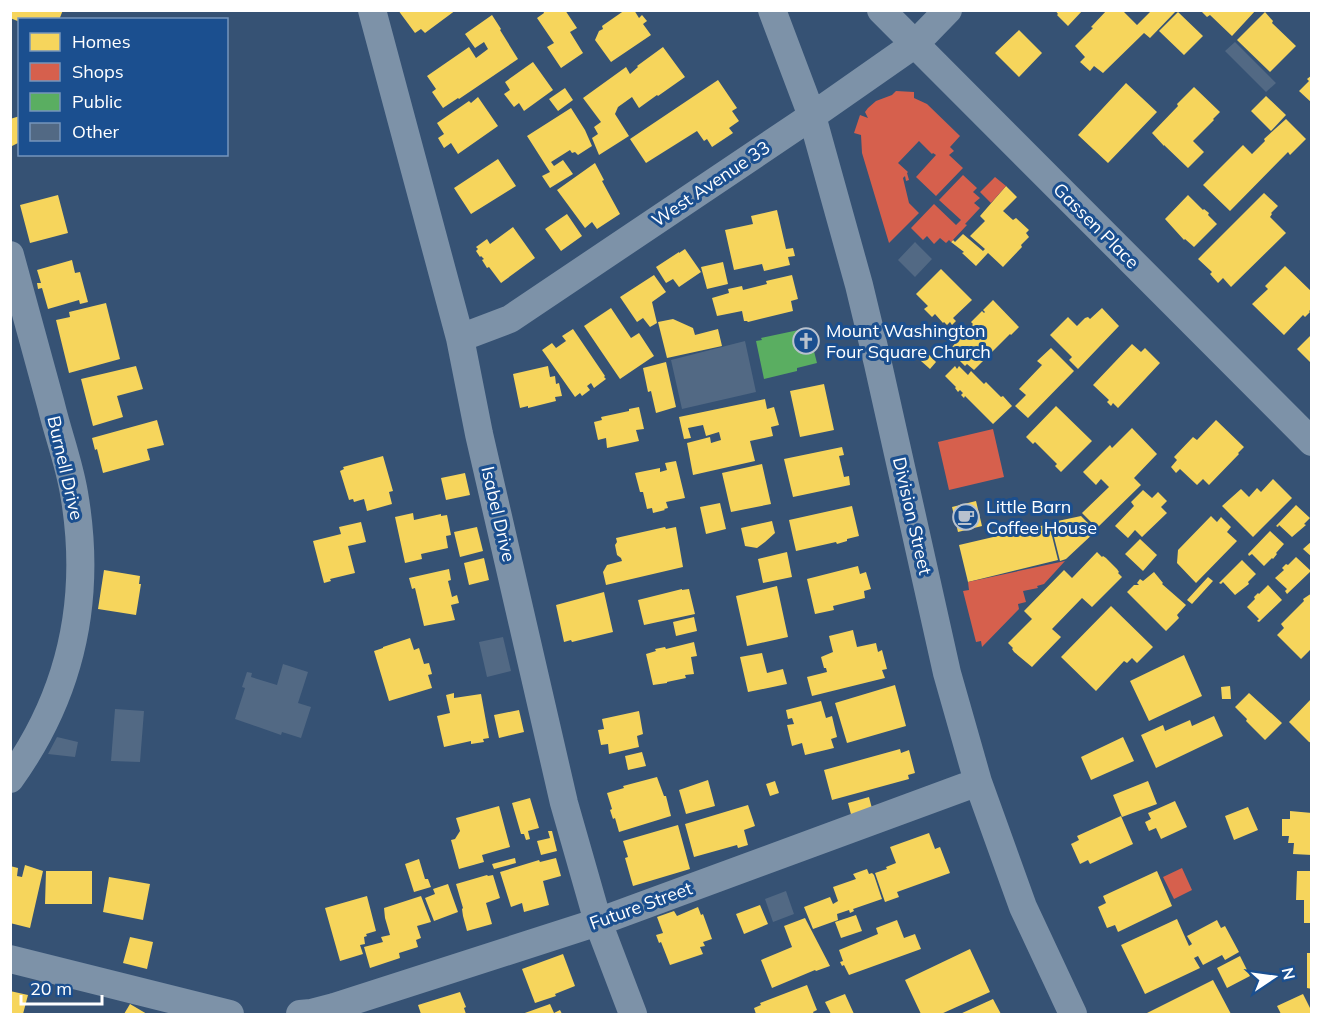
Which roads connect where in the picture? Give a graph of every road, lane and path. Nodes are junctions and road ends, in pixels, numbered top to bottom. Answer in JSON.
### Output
{"nodes":[{"id":1,"x":372,"y":10,"type":"edge"},
{"id":2,"x":772,"y":10,"type":"edge"},
{"id":3,"x":881,"y":10,"type":"edge"},
{"id":4,"x":948,"y":10,"type":"edge"},
{"id":5,"x":915,"y":44,"type":"junction"},
{"id":6,"x":812,"y":116,"type":"junction"},
{"id":7,"x":10,"y":255,"type":"edge"},
{"id":8,"x":460,"y":338,"type":"junction"},
{"id":9,"x":1311,"y":442,"type":"edge"},
{"id":10,"x":10,"y":779,"type":"edge"},
{"id":11,"x":978,"y":782,"type":"junction"},
{"id":12,"x":598,"y":922,"type":"junction"},
{"id":13,"x":10,"y":959,"type":"edge"},
{"id":14,"x":185,"y":1009,"type":"edge"},
{"id":15,"x":230,"y":1014,"type":"edge"},
{"id":16,"x":300,"y":1014,"type":"edge"},
{"id":17,"x":633,"y":1014,"type":"edge"},
{"id":18,"x":1073,"y":1014,"type":"edge"}],
"edges":[{"from":1,"to":8,"type":"street","name":"Isabel Drive"},
{"from":2,"to":6,"type":"street","name":"Division Street"},
{"from":3,"to":5,"type":"street","name":"Gassen Place"},
{"from":4,"to":5,"type":"street","name":"West Avenue 33"},
{"from":5,"to":6,"type":"street","name":"West Avenue 33"},
{"from":5,"to":9,"type":"street","name":"Gassen Place"},
{"from":6,"to":8,"type":"street","name":"West Avenue 33"},
{"from":6,"to":11,"type":"street","name":"Division Street"},
{"from":7,"to":10,"type":"street","name":"Burnell Drive"},
{"from":8,"to":12,"type":"street","name":"Isabel Drive"},
{"from":11,"to":12,"type":"street","name":"Future Street"},
{"from":11,"to":18,"type":"street","name":"Division Street"},
{"from":12,"to":16,"type":"street","name":"Future Street"},
{"from":12,"to":17,"type":"street","name":"Isabel Drive"},
{"from":13,"to":14,"type":"street"},
{"from":14,"to":15,"type":"street"}]}
